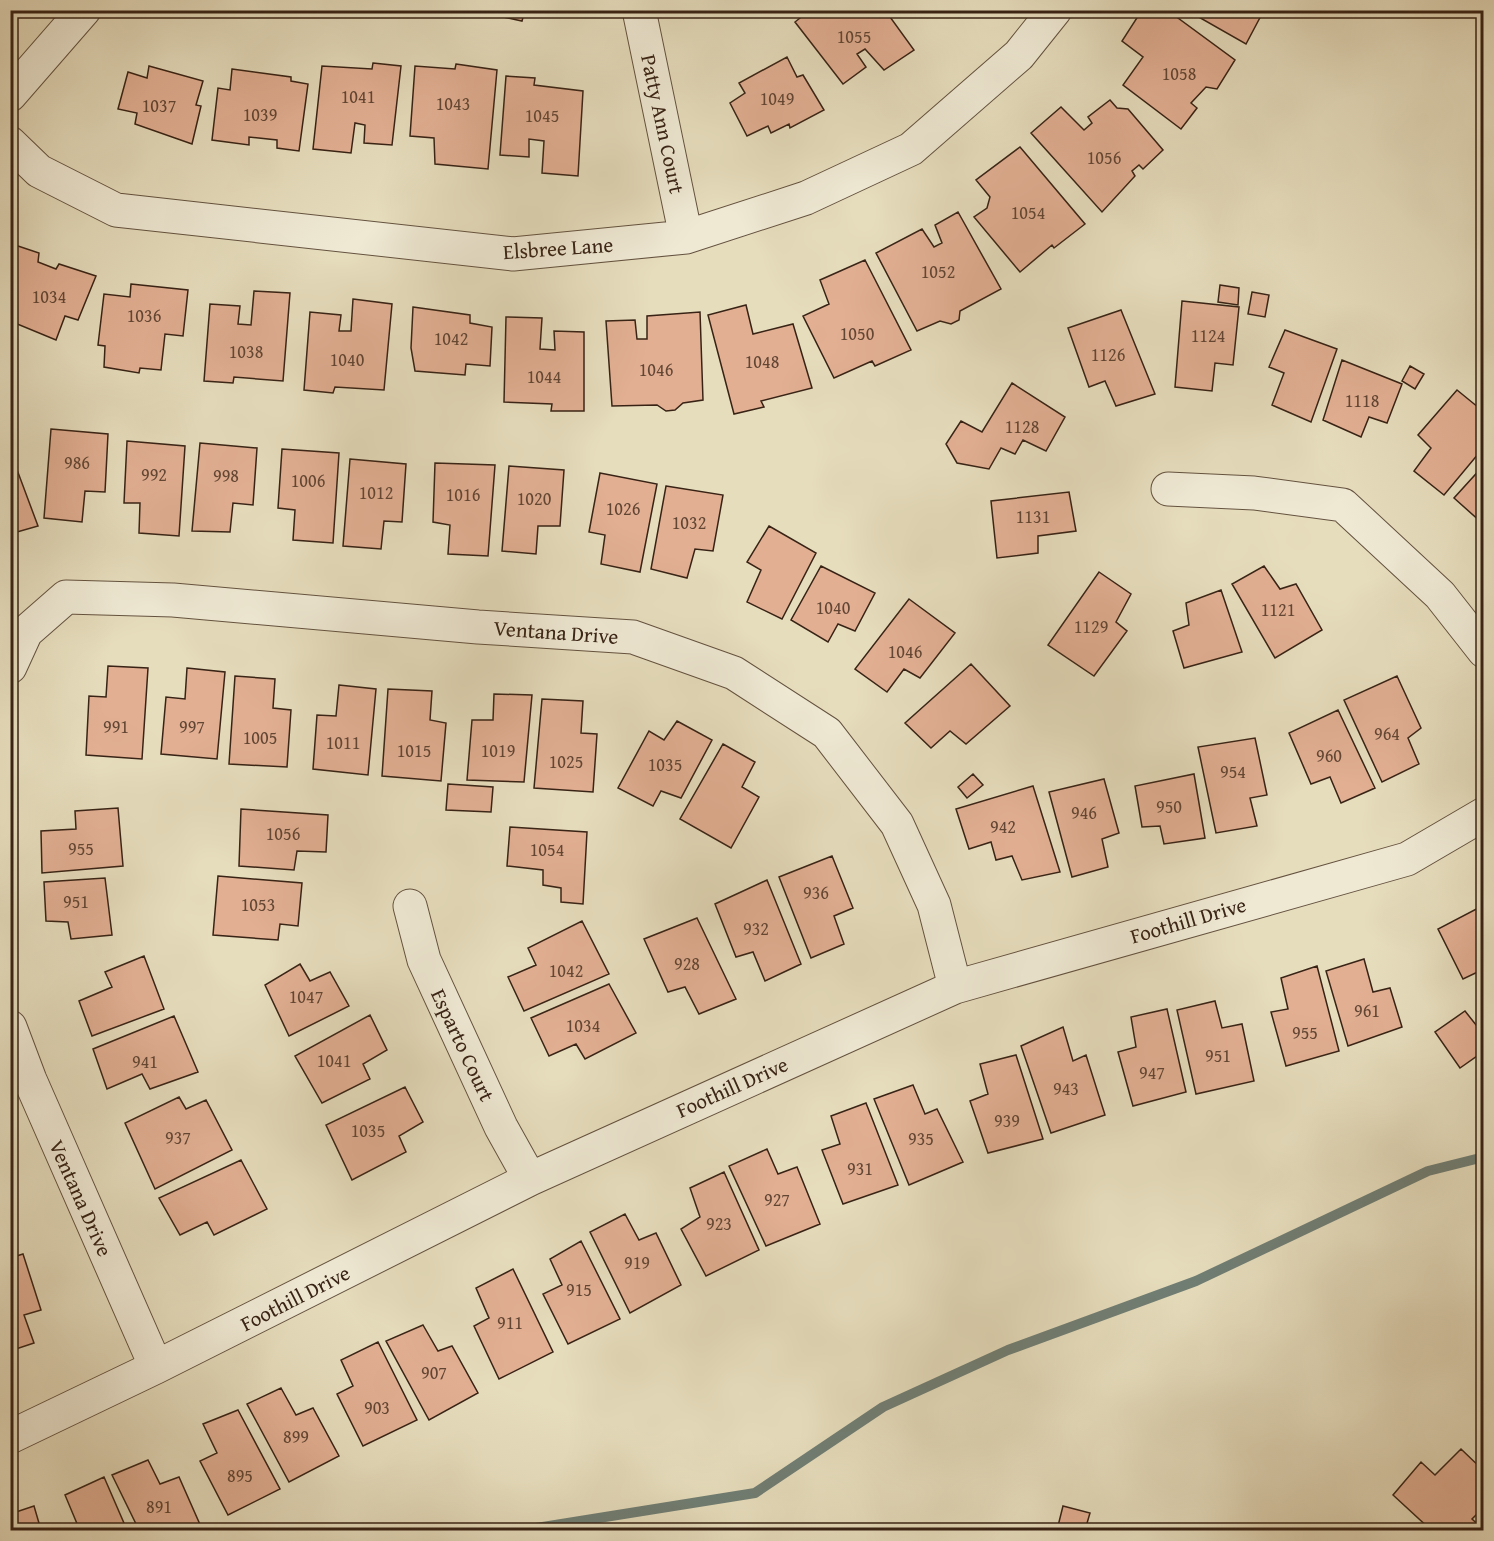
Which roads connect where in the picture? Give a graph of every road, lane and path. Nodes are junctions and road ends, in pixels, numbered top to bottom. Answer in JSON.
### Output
{"nodes":[{"id":1,"x":84,"y":10,"type":"edge"},
{"id":2,"x":639,"y":10,"type":"edge"},
{"id":3,"x":1055,"y":10,"type":"edge"},
{"id":4,"x":10,"y":95,"type":"edge"},
{"id":5,"x":10,"y":143,"type":"edge"},
{"id":6,"x":686,"y":237,"type":"junction"},
{"id":7,"x":1168,"y":489,"type":"dead end"},
{"id":8,"x":1484,"y":651,"type":"edge"},
{"id":9,"x":10,"y":667,"type":"edge"},
{"id":10,"x":1484,"y":814,"type":"edge"},
{"id":11,"x":410,"y":906,"type":"dead end"},
{"id":12,"x":955,"y":987,"type":"junction"},
{"id":13,"x":10,"y":1027,"type":"edge"},
{"id":14,"x":530,"y":1179,"type":"junction"},
{"id":15,"x":156,"y":1367,"type":"junction"},
{"id":16,"x":10,"y":1437,"type":"edge"}],
"edges":[{"from":1,"to":4,"type":"street"},
{"from":2,"to":6,"type":"street","name":"Patty Ann Court"},
{"from":3,"to":6,"type":"street","name":"Elsbree Lane"},
{"from":5,"to":6,"type":"street","name":"Elsbree Lane"},
{"from":7,"to":8,"type":"street"},
{"from":9,"to":12,"type":"street","name":"Ventana Drive"},
{"from":10,"to":12,"type":"street","name":"Foothill Drive"},
{"from":11,"to":14,"type":"street","name":"Esparto Court"},
{"from":12,"to":14,"type":"street","name":"Foothill Drive"},
{"from":13,"to":15,"type":"street","name":"Ventana Drive"},
{"from":14,"to":15,"type":"street","name":"Foothill Drive"},
{"from":15,"to":16,"type":"street","name":"Foothill Drive"}]}
